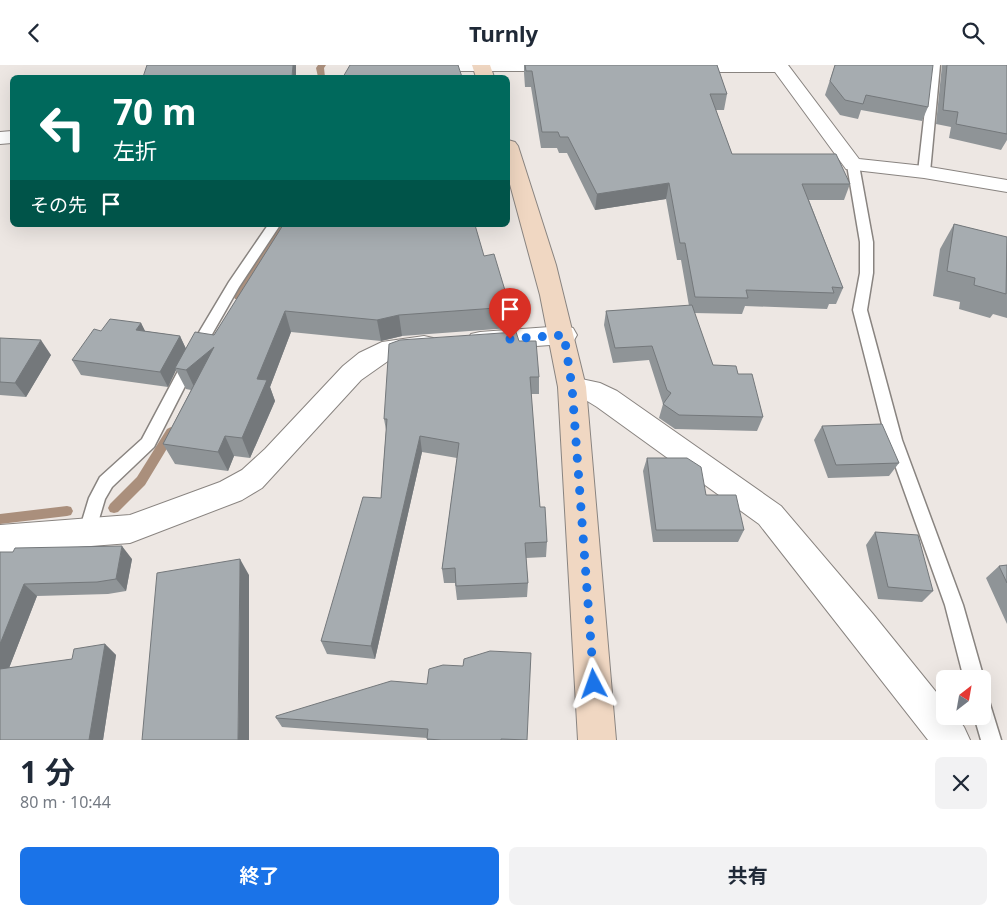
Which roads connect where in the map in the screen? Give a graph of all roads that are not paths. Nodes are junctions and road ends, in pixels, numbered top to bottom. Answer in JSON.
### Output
{"nodes":[{"id":1,"x":935,"y":65,"type":"edge"},
{"id":2,"x":779,"y":66,"type":"edge"},
{"id":3,"x":580,"y":67,"type":"edge"},
{"id":4,"x":665,"y":67,"type":"edge"},
{"id":5,"x":482,"y":69,"type":"edge"},
{"id":6,"x":411,"y":75,"type":"edge"},
{"id":7,"x":510,"y":152,"type":"edge"},
{"id":8,"x":853,"y":165,"type":"junction"},
{"id":9,"x":924,"y":173,"type":"junction"},
{"id":10,"x":1007,"y":186,"type":"edge"},
{"id":11,"x":273,"y":227,"type":"edge"},
{"id":12,"x":564,"y":335,"type":"junction"},
{"id":13,"x":572,"y":387,"type":"junction"},
{"id":14,"x":88,"y":531,"type":"junction"},
{"id":15,"x":0,"y":539,"type":"edge"},
{"id":16,"x":972,"y":670,"type":"edge"},
{"id":17,"x":987,"y":725,"type":"edge"},
{"id":18,"x":597,"y":740,"type":"edge"},
{"id":19,"x":951,"y":740,"type":"edge"},
{"id":20,"x":991,"y":740,"type":"edge"}],
"edges":[{"from":1,"to":9,"type":"lane"},
{"from":2,"to":4,"type":"street"},
{"from":2,"to":8,"type":"street"},
{"from":3,"to":5,"type":"street"},
{"from":5,"to":6,"type":"street"},
{"from":7,"to":12,"type":"main road"},
{"from":8,"to":9,"type":"street"},
{"from":8,"to":16,"type":"lane"},
{"from":9,"to":10,"type":"street"},
{"from":11,"to":14,"type":"lane"},
{"from":12,"to":13,"type":"main road"},
{"from":12,"to":14,"type":"street"},
{"from":13,"to":18,"type":"main road"},
{"from":13,"to":19,"type":"street"},
{"from":14,"to":15,"type":"street"},
{"from":17,"to":20,"type":"lane"}]}
